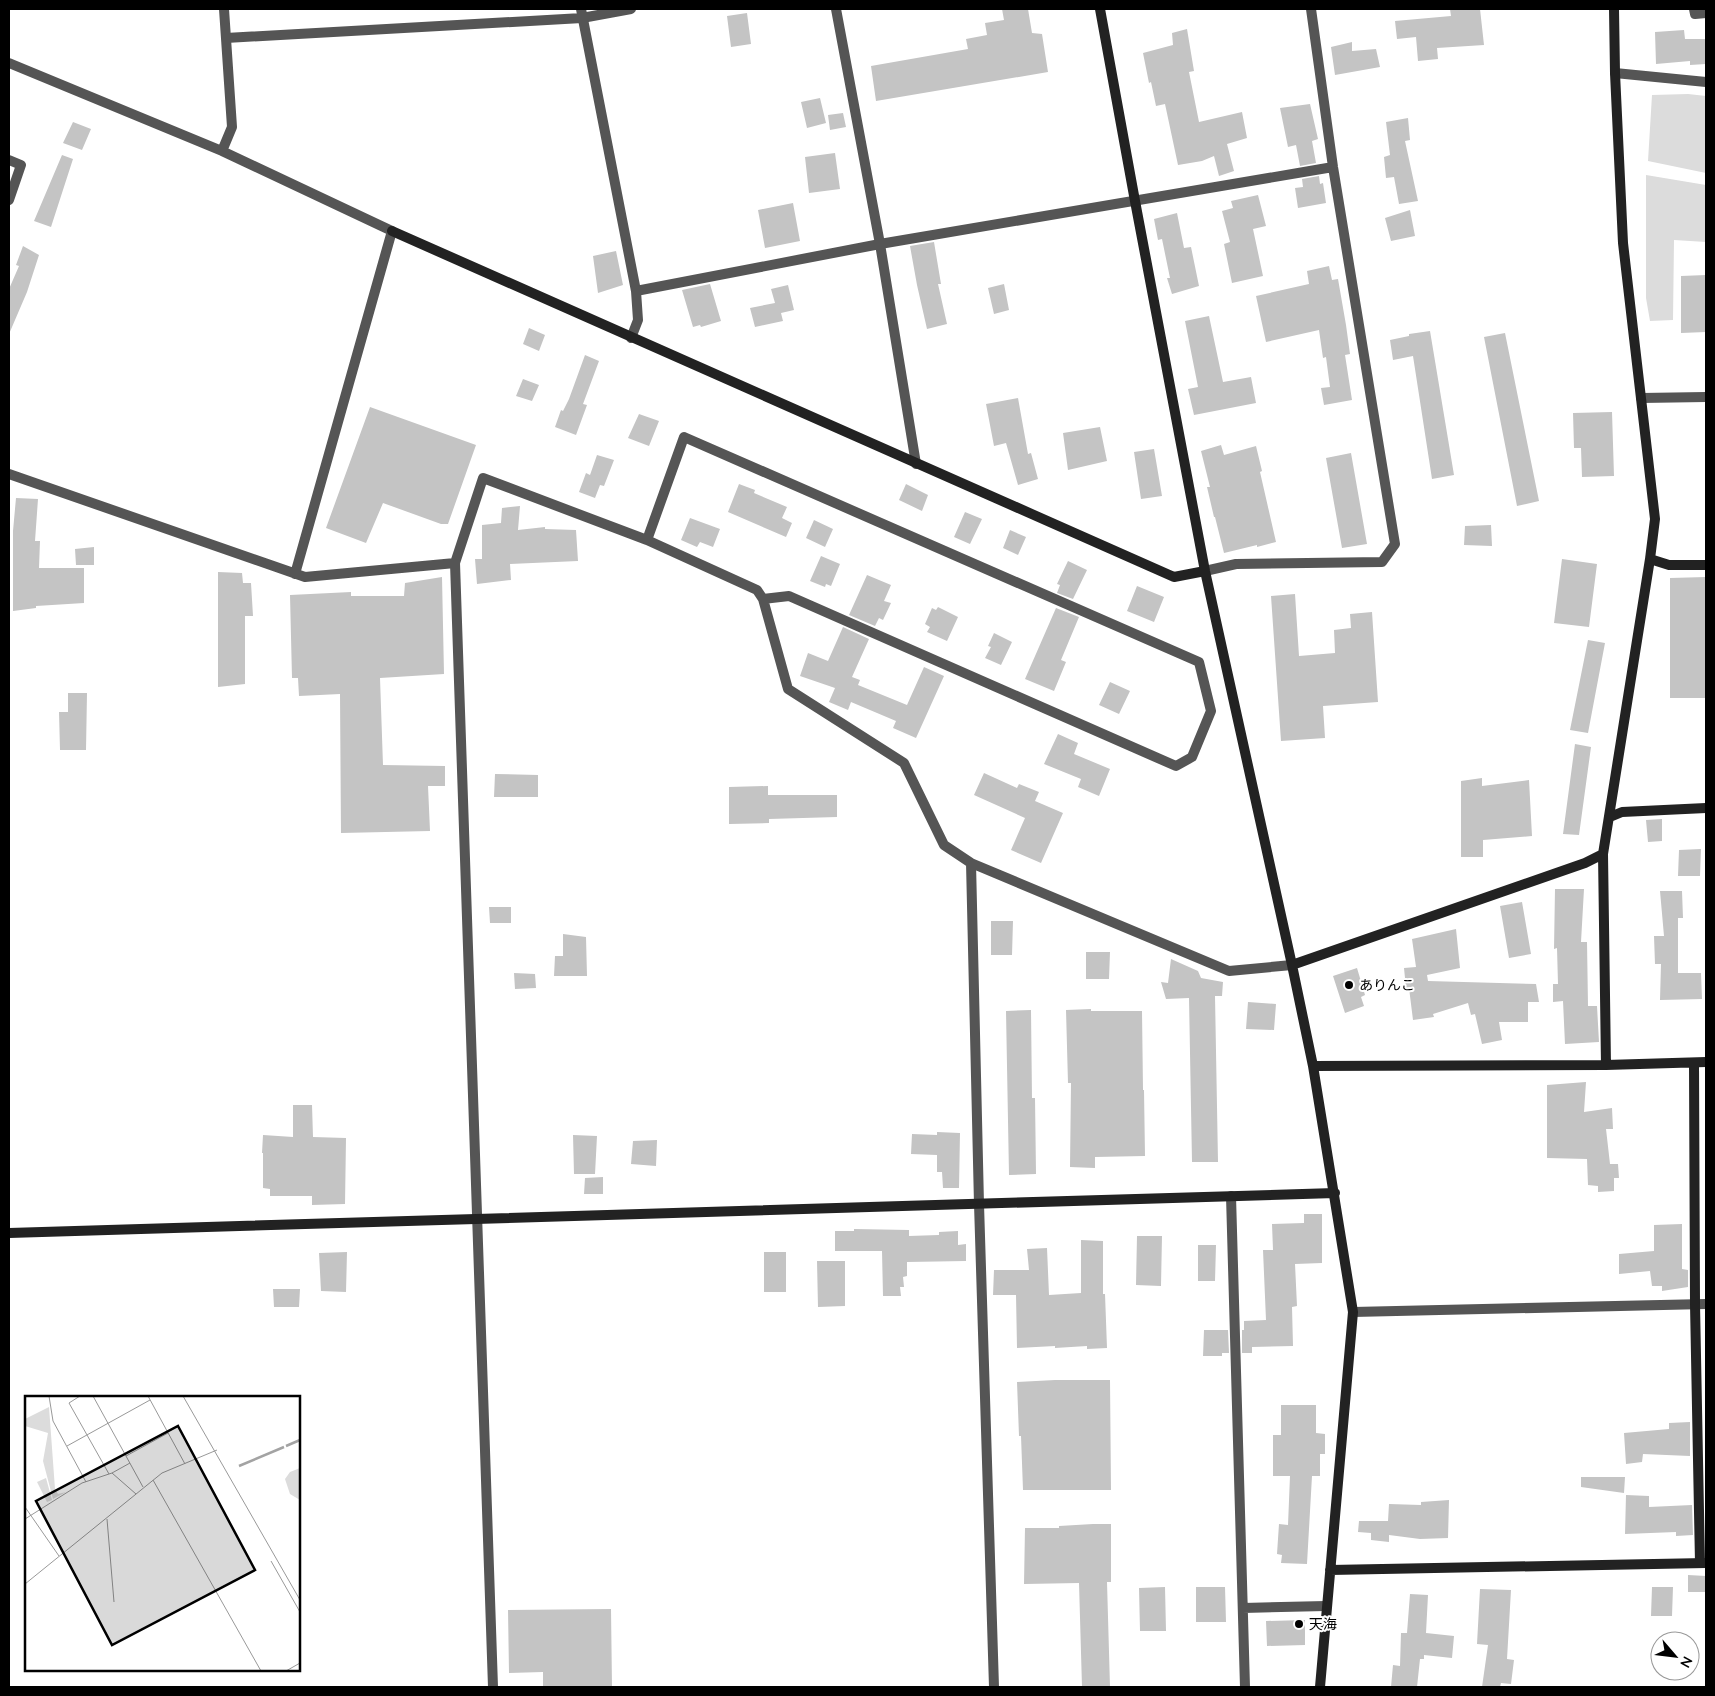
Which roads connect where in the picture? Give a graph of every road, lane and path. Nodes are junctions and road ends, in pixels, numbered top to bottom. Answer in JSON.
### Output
{"nodes":[{"id":1,"x":224,"y":9,"type":"edge"},
{"id":2,"x":631,"y":9,"type":"edge"},
{"id":3,"x":836,"y":9,"type":"edge"},
{"id":4,"x":1100,"y":9,"type":"edge"},
{"id":5,"x":1310,"y":9,"type":"edge"},
{"id":6,"x":1614,"y":9,"type":"edge"},
{"id":7,"x":1694,"y":9,"type":"edge"},
{"id":8,"x":582,"y":13,"type":"edge"},
{"id":9,"x":1706,"y":13,"type":"edge"},
{"id":10,"x":226,"y":38,"type":"junction"},
{"id":11,"x":9,"y":63,"type":"edge"},
{"id":12,"x":1615,"y":74,"type":"junction"},
{"id":13,"x":1706,"y":82,"type":"edge"},
{"id":14,"x":222,"y":151,"type":"junction"},
{"id":15,"x":9,"y":160,"type":"edge"},
{"id":16,"x":1333,"y":166,"type":"junction"},
{"id":17,"x":9,"y":200,"type":"edge"},
{"id":18,"x":1135,"y":201,"type":"junction"},
{"id":19,"x":392,"y":231,"type":"junction"},
{"id":20,"x":880,"y":244,"type":"junction"},
{"id":21,"x":636,"y":291,"type":"junction"},
{"id":22,"x":631,"y":338,"type":"junction"},
{"id":23,"x":1706,"y":397,"type":"edge"},
{"id":24,"x":1641,"y":398,"type":"junction"},
{"id":25,"x":916,"y":464,"type":"junction"},
{"id":26,"x":9,"y":474,"type":"edge"},
{"id":27,"x":646,"y":540,"type":"junction"},
{"id":28,"x":1650,"y":559,"type":"junction"},
{"id":29,"x":455,"y":563,"type":"junction"},
{"id":30,"x":1706,"y":566,"type":"edge"},
{"id":31,"x":1205,"y":571,"type":"junction"},
{"id":32,"x":295,"y":574,"type":"junction"},
{"id":33,"x":763,"y":599,"type":"junction"},
{"id":34,"x":1706,"y":808,"type":"edge"},
{"id":35,"x":1610,"y":817,"type":"junction"},
{"id":36,"x":1603,"y":854,"type":"junction"},
{"id":37,"x":971,"y":863,"type":"junction"},
{"id":38,"x":1292,"y":965,"type":"junction"},
{"id":39,"x":1706,"y":1062,"type":"edge"},
{"id":40,"x":1694,"y":1063,"type":"junction"},
{"id":41,"x":1606,"y":1065,"type":"junction"},
{"id":42,"x":1313,"y":1066,"type":"junction"},
{"id":43,"x":1335,"y":1193,"type":"junction"},
{"id":44,"x":1231,"y":1196,"type":"junction"},
{"id":45,"x":979,"y":1204,"type":"junction"},
{"id":46,"x":476,"y":1219,"type":"junction"},
{"id":47,"x":9,"y":1233,"type":"edge"},
{"id":48,"x":1695,"y":1304,"type":"junction"},
{"id":49,"x":1706,"y":1304,"type":"edge"},
{"id":50,"x":1353,"y":1312,"type":"junction"},
{"id":51,"x":1703,"y":1563,"type":"edge"},
{"id":52,"x":1330,"y":1570,"type":"junction"},
{"id":53,"x":1326,"y":1606,"type":"junction"},
{"id":54,"x":1243,"y":1608,"type":"junction"},
{"id":55,"x":493,"y":1687,"type":"edge"},
{"id":56,"x":994,"y":1687,"type":"edge"},
{"id":57,"x":1245,"y":1687,"type":"edge"},
{"id":58,"x":1320,"y":1687,"type":"edge"}],
"edges":[{"from":1,"to":10,"type":"street"},
{"from":2,"to":8,"type":"street"},
{"from":3,"to":20,"type":"street"},
{"from":4,"to":18,"type":"street"},
{"from":5,"to":16,"type":"street"},
{"from":6,"to":12,"type":"street"},
{"from":7,"to":9,"type":"street"},
{"from":8,"to":10,"type":"street"},
{"from":8,"to":21,"type":"street"},
{"from":10,"to":14,"type":"street"},
{"from":11,"to":14,"type":"street"},
{"from":12,"to":13,"type":"street"},
{"from":12,"to":24,"type":"street"},
{"from":14,"to":19,"type":"street"},
{"from":15,"to":17,"type":"street"},
{"from":16,"to":18,"type":"street"},
{"from":16,"to":31,"type":"street"},
{"from":18,"to":20,"type":"street"},
{"from":18,"to":31,"type":"street"},
{"from":19,"to":22,"type":"street"},
{"from":19,"to":32,"type":"street"},
{"from":20,"to":21,"type":"street"},
{"from":20,"to":25,"type":"street"},
{"from":21,"to":22,"type":"street"},
{"from":22,"to":25,"type":"street"},
{"from":23,"to":24,"type":"street"},
{"from":24,"to":28,"type":"street"},
{"from":25,"to":31,"type":"street"},
{"from":26,"to":32,"type":"street"},
{"from":27,"to":29,"type":"street"},
{"from":27,"to":33,"type":"street"},
{"from":27,"to":33,"type":"street"},
{"from":28,"to":30,"type":"street"},
{"from":28,"to":35,"type":"street"},
{"from":29,"to":32,"type":"street"},
{"from":29,"to":46,"type":"street"},
{"from":31,"to":38,"type":"street"},
{"from":33,"to":37,"type":"street"},
{"from":34,"to":35,"type":"street"},
{"from":35,"to":36,"type":"street"},
{"from":36,"to":38,"type":"street"},
{"from":36,"to":41,"type":"street"},
{"from":37,"to":38,"type":"street"},
{"from":37,"to":45,"type":"street"},
{"from":38,"to":42,"type":"street"},
{"from":39,"to":40,"type":"street"},
{"from":40,"to":41,"type":"street"},
{"from":40,"to":48,"type":"street"},
{"from":41,"to":42,"type":"street"},
{"from":42,"to":43,"type":"street"},
{"from":43,"to":44,"type":"street"},
{"from":43,"to":50,"type":"street"},
{"from":44,"to":45,"type":"street"},
{"from":44,"to":54,"type":"street"},
{"from":45,"to":46,"type":"street"},
{"from":45,"to":56,"type":"street"},
{"from":46,"to":47,"type":"street"},
{"from":46,"to":55,"type":"street"},
{"from":48,"to":49,"type":"street"},
{"from":48,"to":50,"type":"street"},
{"from":48,"to":51,"type":"street"},
{"from":50,"to":52,"type":"street"},
{"from":51,"to":52,"type":"street"},
{"from":52,"to":53,"type":"street"},
{"from":53,"to":54,"type":"street"},
{"from":53,"to":58,"type":"street"},
{"from":54,"to":57,"type":"street"}]}
